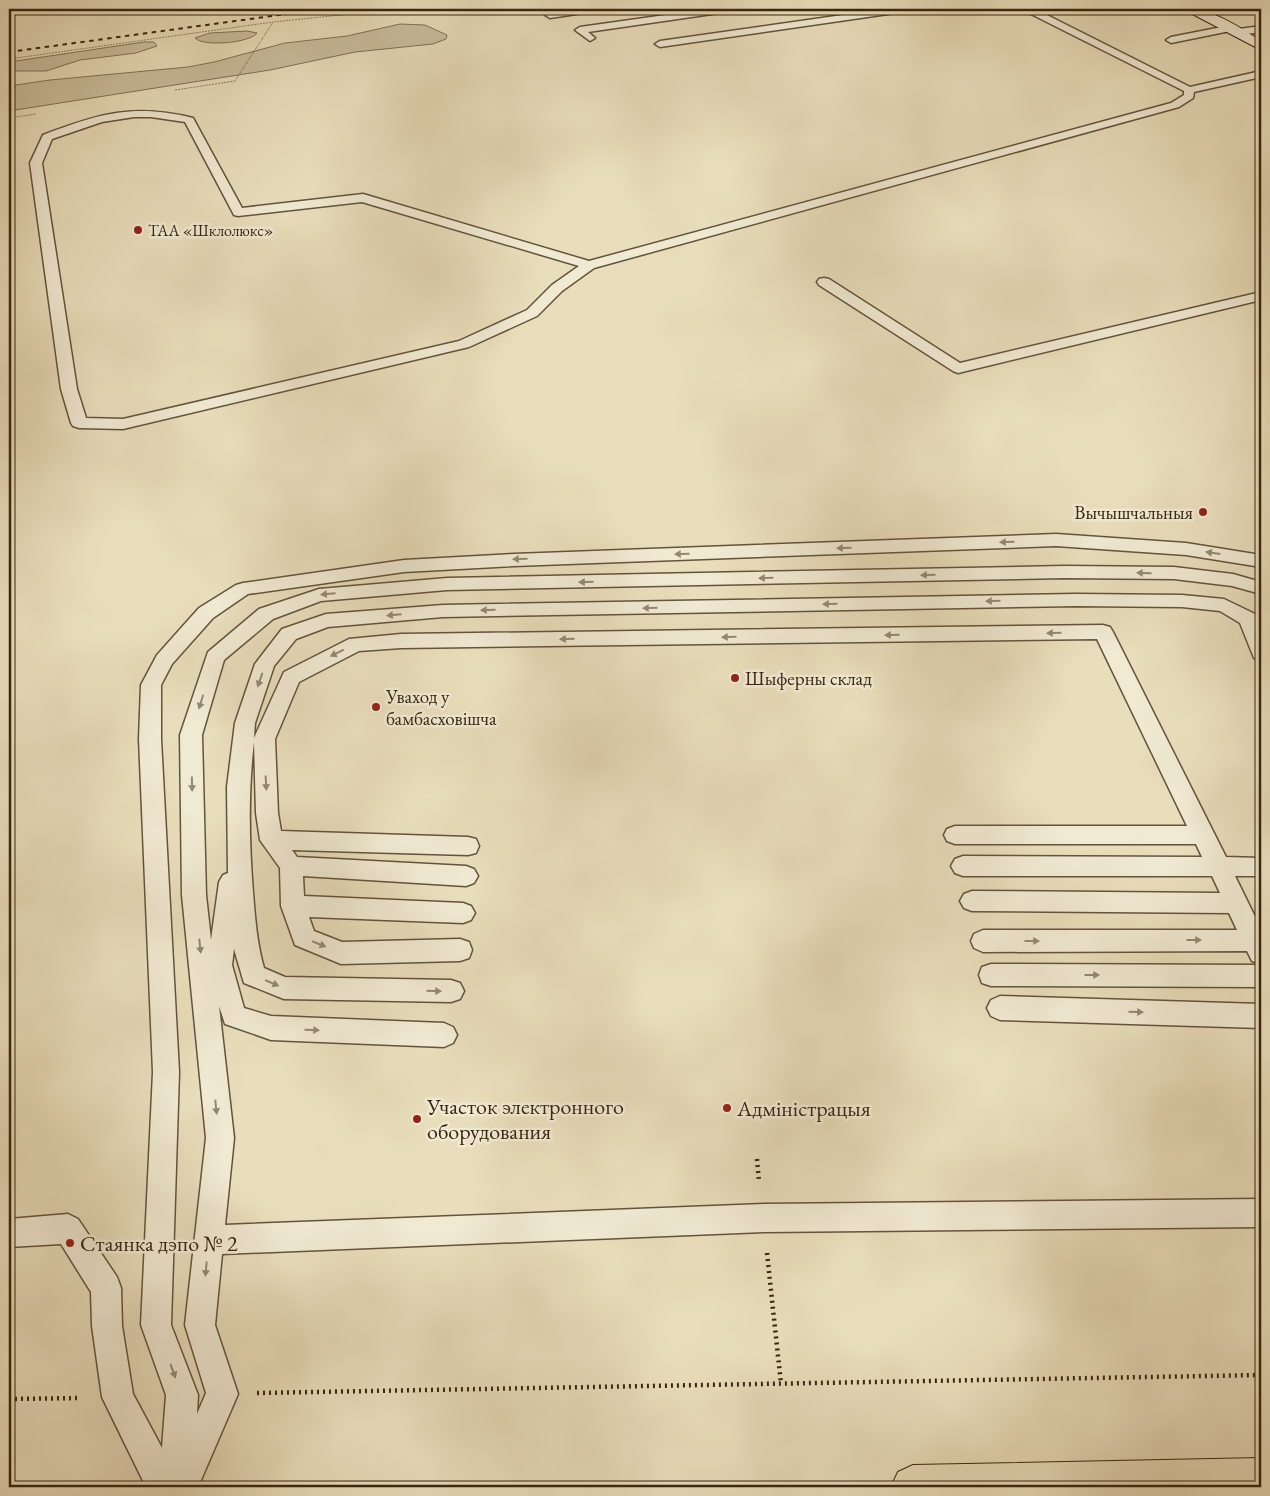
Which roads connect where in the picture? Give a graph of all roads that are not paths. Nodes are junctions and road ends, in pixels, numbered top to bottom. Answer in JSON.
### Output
{"nodes":[{"id":1,"x":590,"y":9,"type":"edge"},
{"id":2,"x":726,"y":9,"type":"edge"},
{"id":3,"x":902,"y":9,"type":"edge"},
{"id":4,"x":1020,"y":9,"type":"edge"},
{"id":5,"x":1189,"y":9,"type":"edge"},
{"id":6,"x":550,"y":15,"type":"dead end"},
{"id":7,"x":1261,"y":29,"type":"edge"},
{"id":8,"x":1235,"y":30,"type":"junction"},
{"id":9,"x":590,"y":38,"type":"dead end"},
{"id":10,"x":1171,"y":40,"type":"dead end"},
{"id":11,"x":660,"y":44,"type":"dead end"},
{"id":12,"x":1261,"y":46,"type":"edge"},
{"id":13,"x":1261,"y":74,"type":"edge"},
{"id":14,"x":1190,"y":90,"type":"junction"},
{"id":15,"x":589,"y":265,"type":"junction"},
{"id":16,"x":824,"y":282,"type":"dead end"},
{"id":17,"x":1261,"y":296,"type":"edge"},
{"id":18,"x":1261,"y":561,"type":"edge"},
{"id":19,"x":1261,"y":588,"type":"edge"},
{"id":20,"x":1261,"y":653,"type":"edge"},
{"id":21,"x":238,"y":823,"type":"junction"},
{"id":22,"x":955,"y":835,"type":"dead end"},
{"id":23,"x":1203,"y":835,"type":"junction"},
{"id":24,"x":271,"y":840,"type":"junction"},
{"id":25,"x":468,"y":846,"type":"dead end"},
{"id":26,"x":291,"y":866,"type":"junction"},
{"id":27,"x":963,"y":866,"type":"dead end"},
{"id":28,"x":1261,"y":867,"type":"edge"},
{"id":29,"x":1220,"y":868,"type":"junction"},
{"id":30,"x":466,"y":876,"type":"dead end"},
{"id":31,"x":972,"y":901,"type":"dead end"},
{"id":32,"x":1237,"y":903,"type":"junction"},
{"id":33,"x":293,"y":906,"type":"junction"},
{"id":34,"x":463,"y":913,"type":"dead end"},
{"id":35,"x":983,"y":941,"type":"dead end"},
{"id":36,"x":1258,"y":946,"type":"edge"},
{"id":37,"x":460,"y":950,"type":"dead end"},
{"id":38,"x":991,"y":975,"type":"dead end"},
{"id":39,"x":1261,"y":976,"type":"edge"},
{"id":40,"x":451,"y":991,"type":"dead end"},
{"id":41,"x":1000,"y":1008,"type":"dead end"},
{"id":42,"x":1261,"y":1016,"type":"edge"},
{"id":43,"x":444,"y":1035,"type":"dead end"},
{"id":44,"x":1261,"y":1213,"type":"edge"},
{"id":45,"x":9,"y":1233,"type":"edge"},
{"id":46,"x":208,"y":1240,"type":"junction"},
{"id":47,"x":1261,"y":1479,"type":"edge"},
{"id":48,"x":164,"y":1487,"type":"edge"},
{"id":49,"x":175,"y":1487,"type":"edge"},
{"id":50,"x":181,"y":1487,"type":"edge"},
{"id":51,"x":913,"y":1487,"type":"edge"}],
"edges":[{"from":1,"to":6,"type":"lane"},
{"from":2,"to":9,"type":"lane"},
{"from":3,"to":11,"type":"lane"},
{"from":4,"to":14,"type":"lane"},
{"from":5,"to":8,"type":"street"},
{"from":7,"to":8,"type":"lane"},
{"from":8,"to":10,"type":"lane"},
{"from":8,"to":12,"type":"street"},
{"from":13,"to":14,"type":"lane"},
{"from":14,"to":15,"type":"lane"},
{"from":15,"to":15,"type":"lane"},
{"from":16,"to":17,"type":"lane"},
{"from":18,"to":49,"type":"lane","one_way":true},
{"from":19,"to":46,"type":"lane","one_way":true},
{"from":20,"to":21,"type":"lane","one_way":true},
{"from":21,"to":40,"type":"lane","one_way":true},
{"from":21,"to":43,"type":"lane","one_way":true},
{"from":22,"to":23,"type":"lane"},
{"from":23,"to":24,"type":"lane","one_way":true},
{"from":23,"to":29,"type":"lane"},
{"from":24,"to":25,"type":"lane"},
{"from":24,"to":26,"type":"lane"},
{"from":26,"to":30,"type":"lane"},
{"from":26,"to":33,"type":"lane"},
{"from":27,"to":29,"type":"lane"},
{"from":28,"to":29,"type":"lane"},
{"from":29,"to":32,"type":"lane"},
{"from":31,"to":32,"type":"lane"},
{"from":32,"to":36,"type":"lane"},
{"from":33,"to":34,"type":"lane"},
{"from":33,"to":37,"type":"lane","one_way":true},
{"from":35,"to":36,"type":"lane","one_way":true},
{"from":38,"to":39,"type":"lane","one_way":true},
{"from":41,"to":42,"type":"lane","one_way":true},
{"from":44,"to":46,"type":"lane"},
{"from":45,"to":48,"type":"lane"},
{"from":46,"to":50,"type":"lane","one_way":true},
{"from":47,"to":51,"type":"main road"}]}
